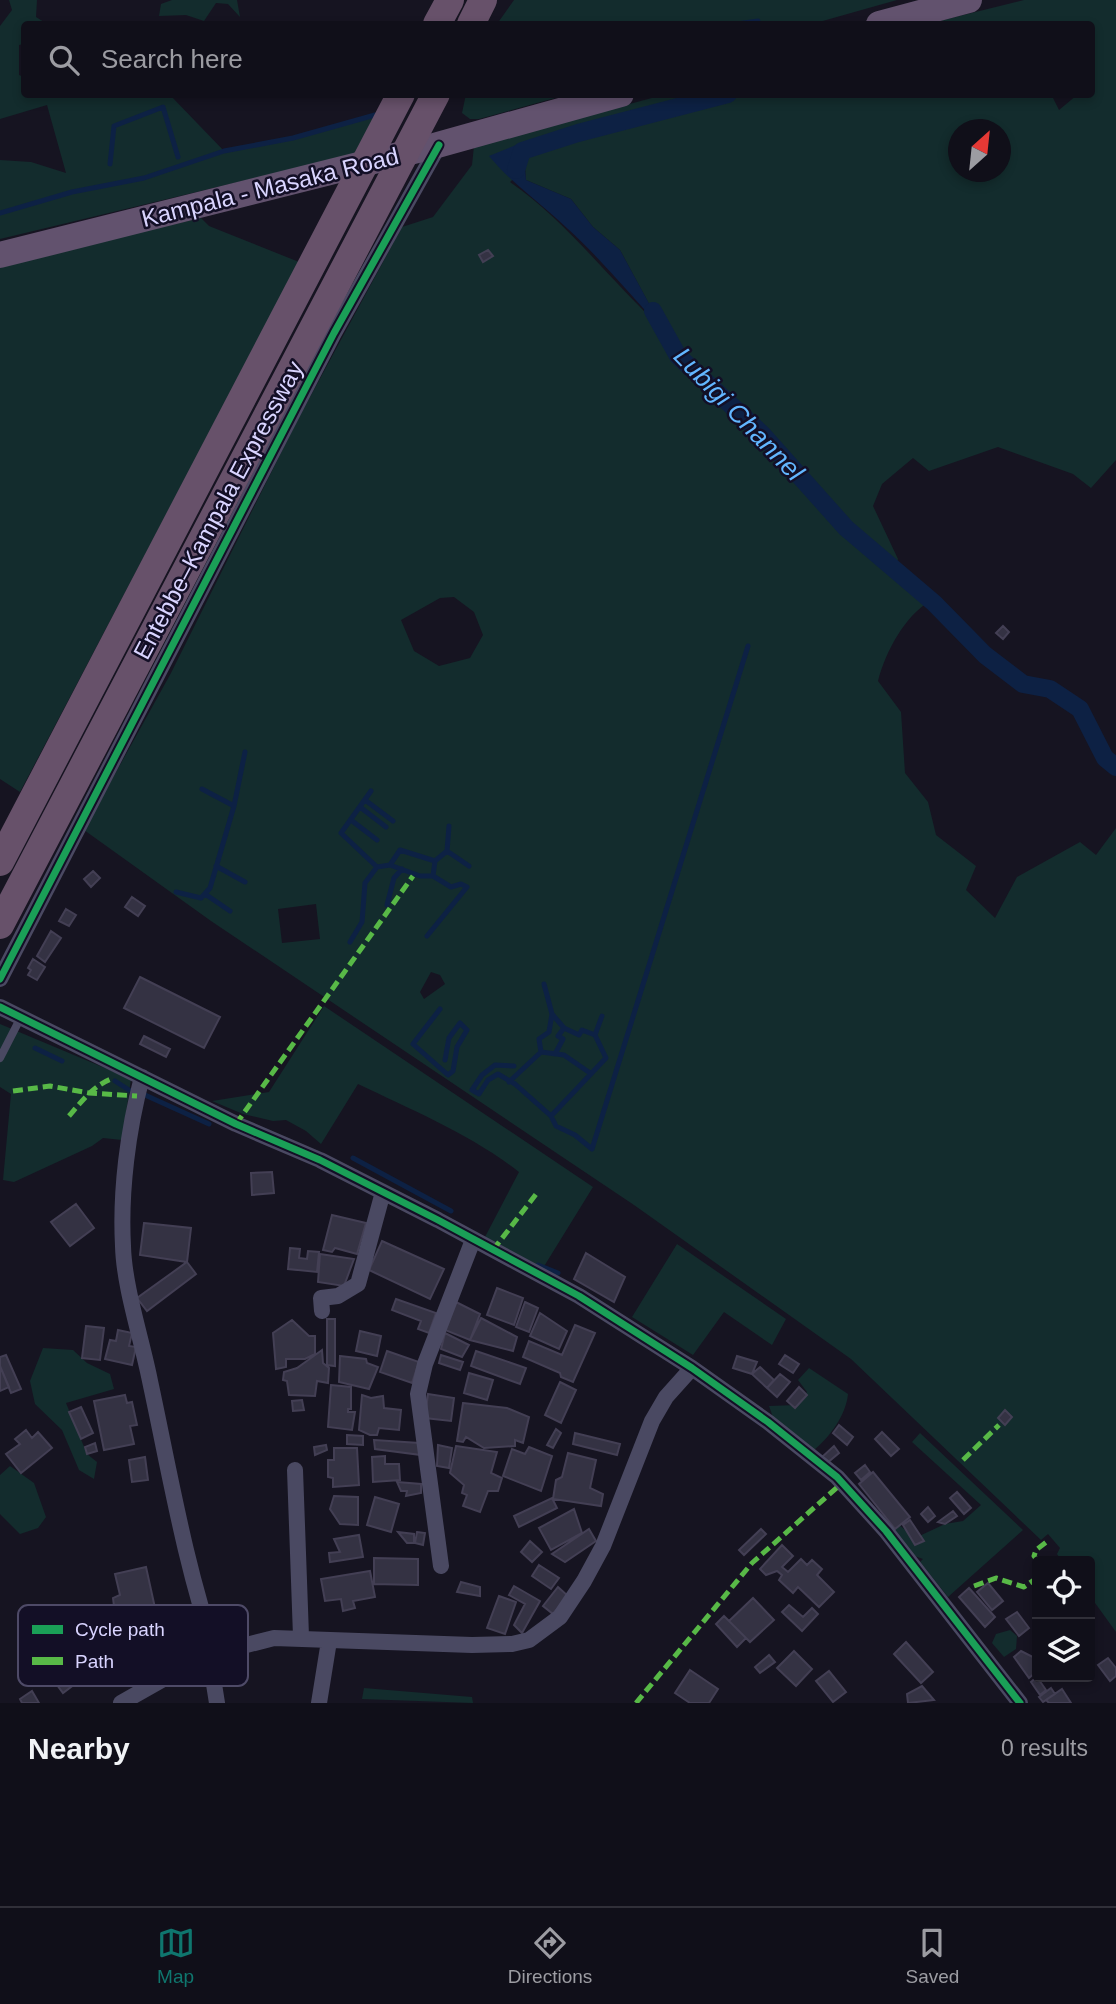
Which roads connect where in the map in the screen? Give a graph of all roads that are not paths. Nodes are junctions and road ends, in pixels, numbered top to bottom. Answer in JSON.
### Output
{"nodes":[{"id":1,"x":450,"y":0,"type":"edge"},
{"id":2,"x":483,"y":0,"type":"edge"},
{"id":3,"x":969,"y":0,"type":"edge"},
{"id":4,"x":439,"y":21,"type":"edge"},
{"id":5,"x":472,"y":21,"type":"edge"},
{"id":6,"x":889,"y":21,"type":"edge"},
{"id":7,"x":399,"y":98,"type":"edge"},
{"id":8,"x":434,"y":98,"type":"edge"},
{"id":9,"x":607,"y":98,"type":"edge"},
{"id":10,"x":439,"y":145,"type":"junction"},
{"id":11,"x":0,"y":255,"type":"edge"},
{"id":12,"x":0,"y":862,"type":"edge"},
{"id":13,"x":0,"y":925,"type":"edge"},
{"id":14,"x":0,"y":979,"type":"edge"},
{"id":15,"x":0,"y":1007,"type":"edge"},
{"id":16,"x":21,"y":1017,"type":"junction"},
{"id":17,"x":0,"y":1058,"type":"edge"},
{"id":18,"x":142,"y":1077,"type":"junction"},
{"id":19,"x":383,"y":1192,"type":"junction"},
{"id":20,"x":472,"y":1240,"type":"junction"},
{"id":21,"x":323,"y":1311,"type":"dead end"},
{"id":22,"x":692,"y":1368,"type":"junction"},
{"id":23,"x":295,"y":1470,"type":"dead end"},
{"id":24,"x":441,"y":1566,"type":"dead end"},
{"id":25,"x":198,"y":1605,"type":"edge"},
{"id":26,"x":301,"y":1636,"type":"junction"},
{"id":27,"x":329,"y":1641,"type":"junction"},
{"id":28,"x":248,"y":1646,"type":"edge"},
{"id":29,"x":151,"y":1686,"type":"edge"},
{"id":30,"x":121,"y":1703,"type":"edge"},
{"id":31,"x":319,"y":1703,"type":"edge"},
{"id":32,"x":1020,"y":1703,"type":"edge"}],
"edges":[{"from":1,"to":4,"type":"highway"},
{"from":2,"to":5,"type":"highway"},
{"from":3,"to":6,"type":"highway"},
{"from":7,"to":12,"type":"highway","name":"Entebbe–Kampala Expressway","bridge":true},
{"from":8,"to":13,"type":"highway","name":"Entebbe–Kampala Expressway","bridge":true},
{"from":9,"to":10,"type":"highway","name":"Kampala - Masaka Road"},
{"from":10,"to":11,"type":"highway","name":"Kampala - Masaka Road"},
{"from":10,"to":14,"type":"street"},
{"from":15,"to":16,"type":"street"},
{"from":16,"to":17,"type":"lane"},
{"from":16,"to":18,"type":"street"},
{"from":18,"to":19,"type":"street"},
{"from":18,"to":25,"type":"street"},
{"from":19,"to":20,"type":"street"},
{"from":19,"to":21,"type":"street"},
{"from":20,"to":22,"type":"street"},
{"from":20,"to":24,"type":"street"},
{"from":22,"to":27,"type":"street"},
{"from":22,"to":32,"type":"street"},
{"from":23,"to":26,"type":"street"},
{"from":26,"to":27,"type":"street"},
{"from":26,"to":28,"type":"street"},
{"from":27,"to":31,"type":"street"},
{"from":29,"to":30,"type":"street"}]}
